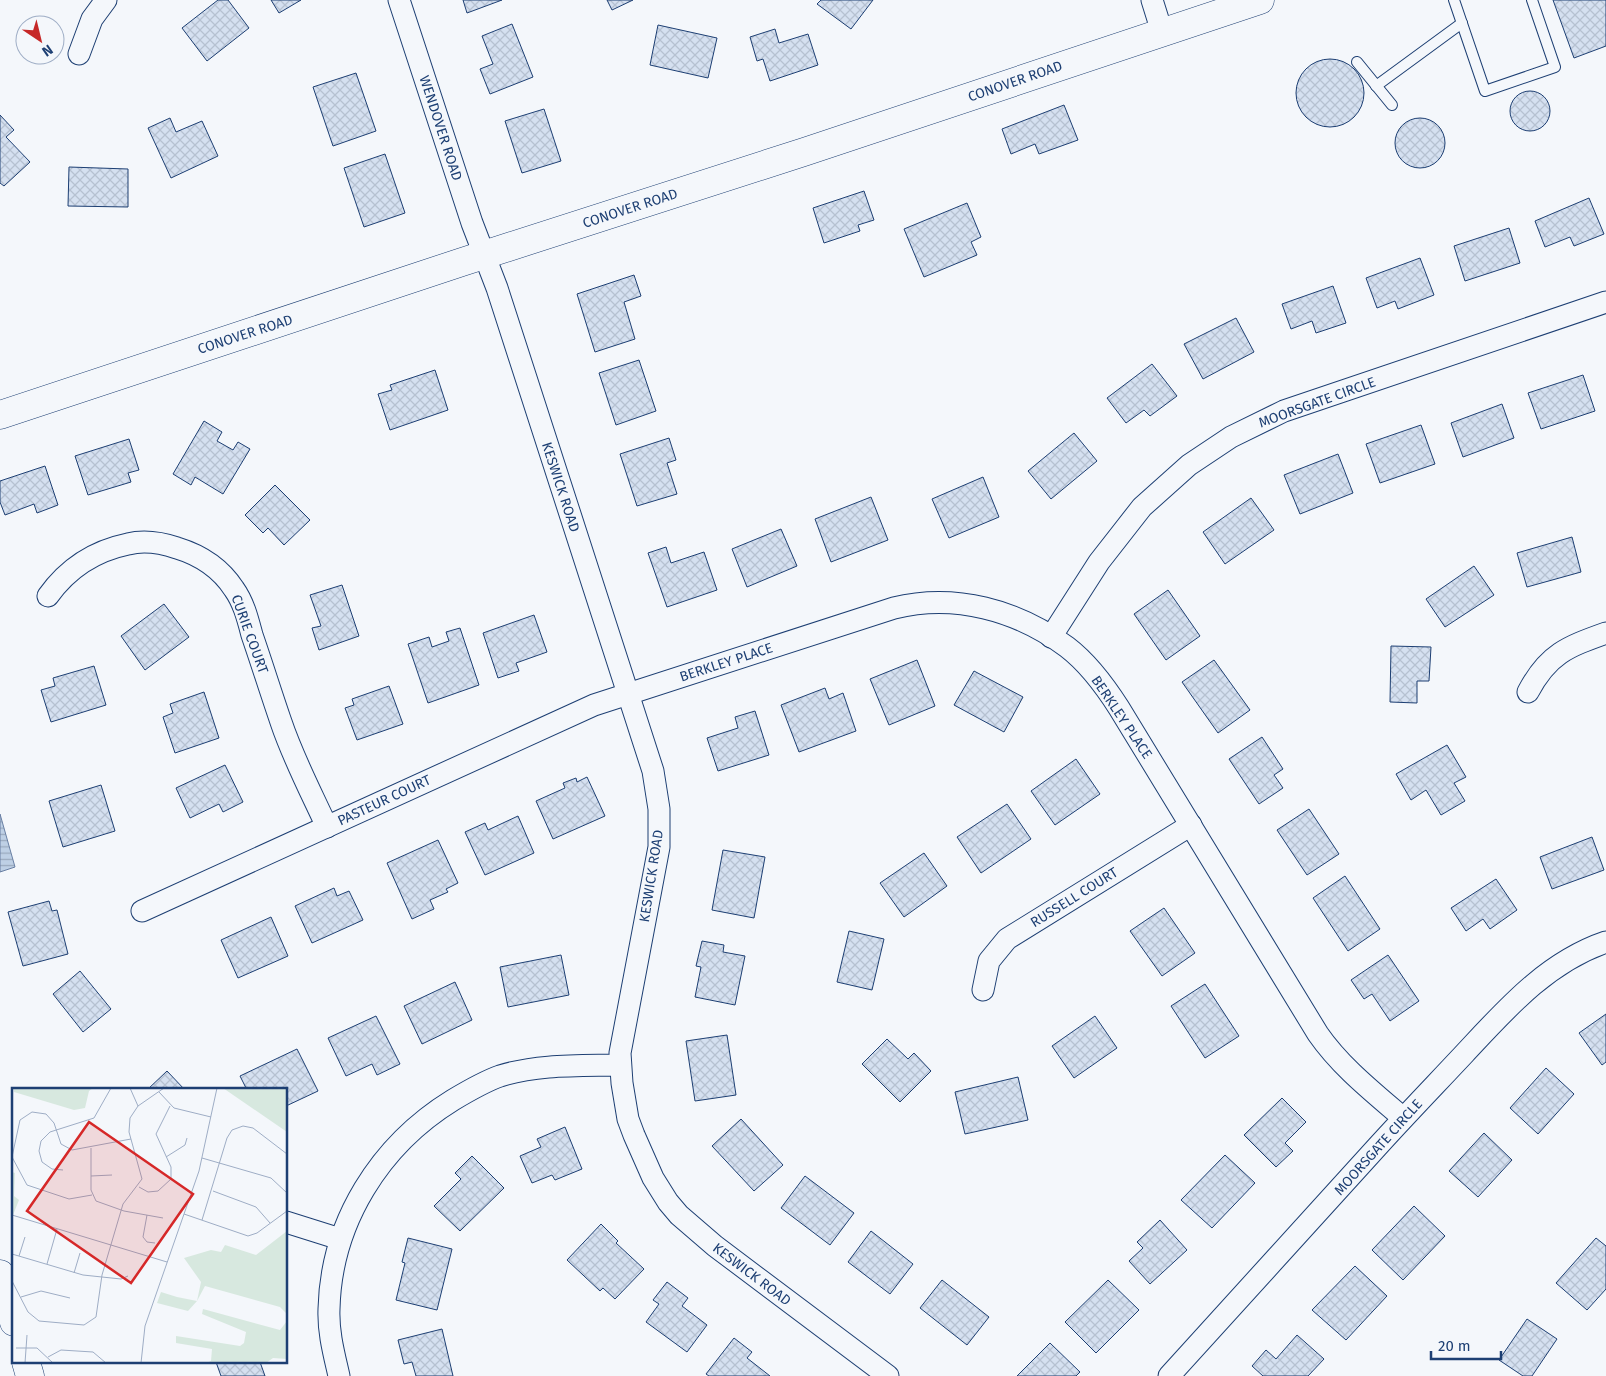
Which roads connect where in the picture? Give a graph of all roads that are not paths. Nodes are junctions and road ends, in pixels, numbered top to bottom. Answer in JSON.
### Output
{"nodes":[{"id":1,"x":106,"y":0,"type":"edge"},
{"id":2,"x":399,"y":0,"type":"edge"},
{"id":3,"x":1152,"y":0,"type":"edge"},
{"id":4,"x":1260,"y":0,"type":"edge"},
{"id":5,"x":1454,"y":0,"type":"edge"},
{"id":6,"x":1532,"y":0,"type":"edge"},
{"id":7,"x":1462,"y":23,"type":"junction"},
{"id":8,"x":1162,"y":32,"type":"junction"},
{"id":9,"x":79,"y":54,"type":"dead end"},
{"id":10,"x":1357,"y":62,"type":"dead end"},
{"id":11,"x":1376,"y":86,"type":"junction"},
{"id":12,"x":1392,"y":105,"type":"dead end"},
{"id":13,"x":484,"y":255,"type":"junction"},
{"id":14,"x":1606,"y":302,"type":"edge"},
{"id":15,"x":0,"y":415,"type":"edge"},
{"id":16,"x":48,"y":596,"type":"dead end"},
{"id":17,"x":1606,"y":633,"type":"edge"},
{"id":18,"x":1050,"y":637,"type":"junction"},
{"id":19,"x":1528,"y":692,"type":"dead end"},
{"id":20,"x":628,"y":693,"type":"junction"},
{"id":21,"x":1191,"y":825,"type":"junction"},
{"id":22,"x":327,"y":827,"type":"junction"},
{"id":23,"x":142,"y":912,"type":"dead end"},
{"id":24,"x":1606,"y":942,"type":"edge"},
{"id":25,"x":984,"y":990,"type":"dead end"},
{"id":26,"x":620,"y":1065,"type":"junction"},
{"id":27,"x":1403,"y":1118,"type":"junction"},
{"id":28,"x":288,"y":1223,"type":"edge"},
{"id":29,"x":340,"y":1239,"type":"junction"},
{"id":30,"x":0,"y":1274,"type":"edge"},
{"id":31,"x":12,"y":1315,"type":"edge"},
{"id":32,"x":339,"y":1376,"type":"edge"},
{"id":33,"x":888,"y":1376,"type":"edge"},
{"id":34,"x":1169,"y":1376,"type":"edge"}],
"edges":[{"from":1,"to":9,"type":"street"},
{"from":2,"to":13,"type":"street","name":"WENDOVER ROAD"},
{"from":3,"to":8,"type":"street"},
{"from":4,"to":8,"type":"street","name":"CONOVER ROAD"},
{"from":5,"to":7,"type":"lane"},
{"from":6,"to":7,"type":"lane"},
{"from":7,"to":11,"type":"lane"},
{"from":8,"to":13,"type":"street","name":"CONOVER ROAD"},
{"from":10,"to":11,"type":"lane"},
{"from":11,"to":12,"type":"lane"},
{"from":13,"to":15,"type":"street","name":"CONOVER ROAD"},
{"from":13,"to":20,"type":"street","name":"KESWICK ROAD"},
{"from":14,"to":18,"type":"street","name":"MOORSGATE CIRCLE"},
{"from":16,"to":22,"type":"street","name":"CURIE COURT"},
{"from":17,"to":19,"type":"street"},
{"from":18,"to":20,"type":"street","name":"BERKLEY PLACE"},
{"from":18,"to":21,"type":"street","name":"BERKLEY PLACE"},
{"from":20,"to":22,"type":"street","name":"PASTEUR COURT"},
{"from":20,"to":26,"type":"street","name":"KESWICK ROAD"},
{"from":21,"to":25,"type":"street","name":"RUSSELL COURT"},
{"from":21,"to":27,"type":"street","name":"BERKLEY PLACE"},
{"from":22,"to":23,"type":"street","name":"PASTEUR COURT"},
{"from":24,"to":27,"type":"street","name":"MOORSGATE CIRCLE"},
{"from":26,"to":29,"type":"street"},
{"from":26,"to":33,"type":"street","name":"KESWICK ROAD"},
{"from":27,"to":34,"type":"street","name":"MOORSGATE CIRCLE"},
{"from":28,"to":29,"type":"street"},
{"from":29,"to":32,"type":"street"},
{"from":30,"to":31,"type":"street"}]}
